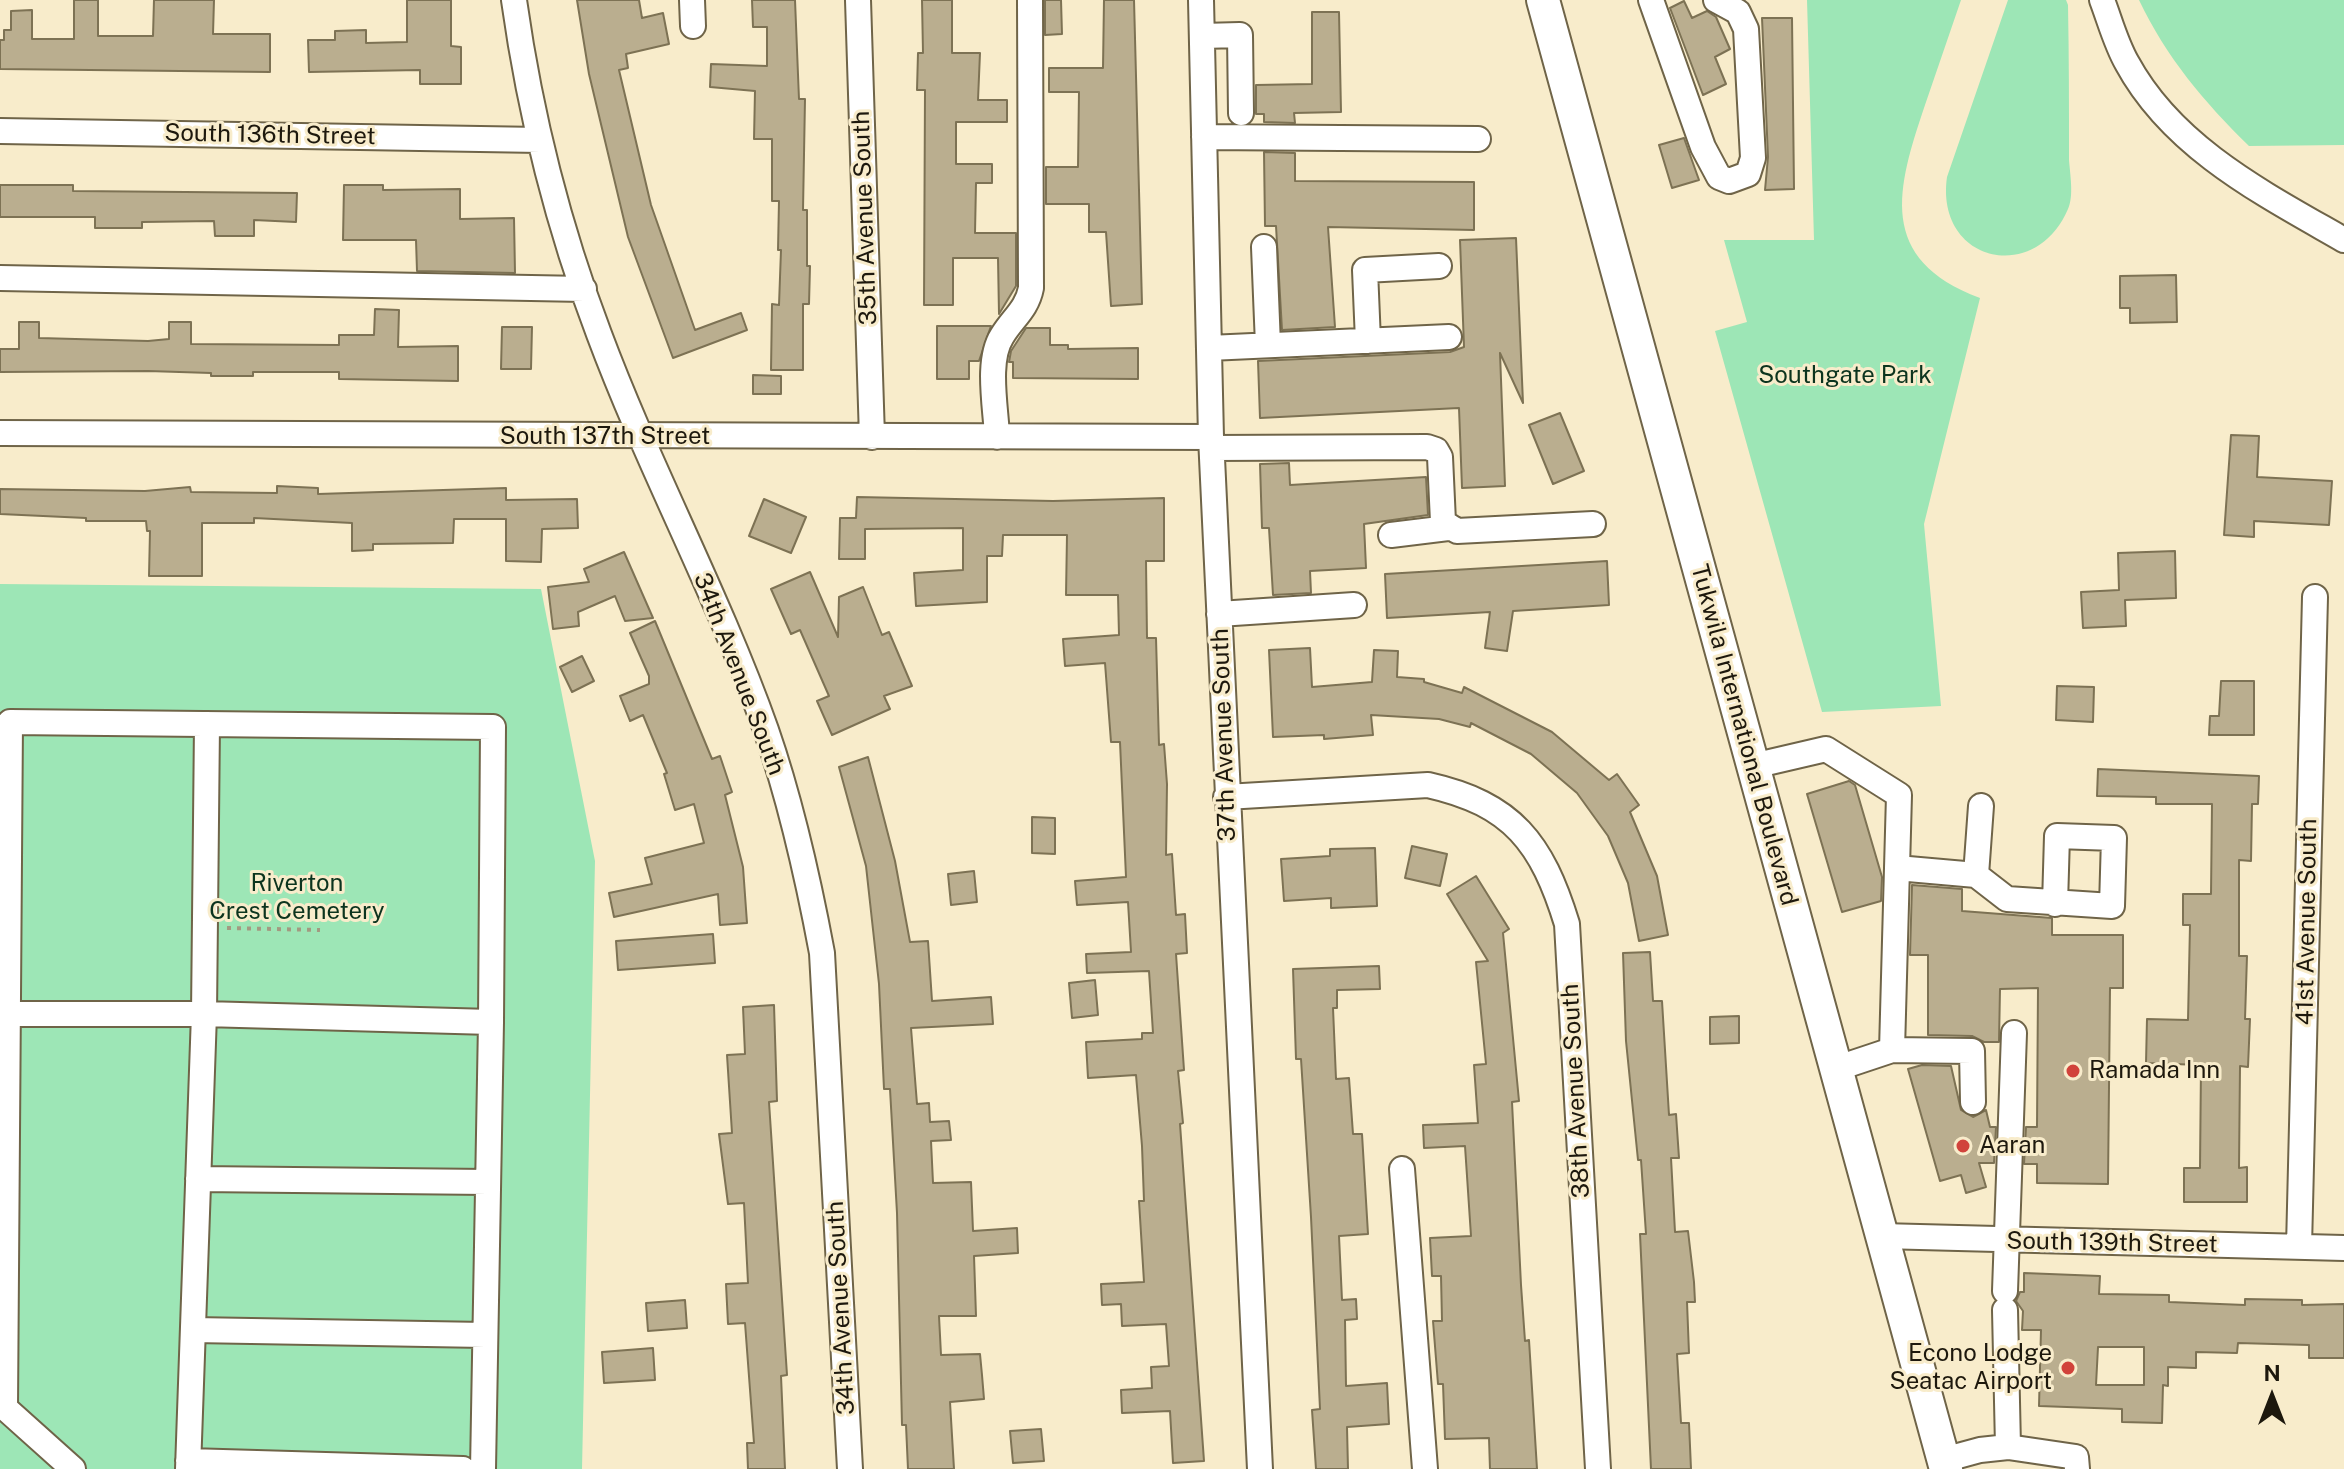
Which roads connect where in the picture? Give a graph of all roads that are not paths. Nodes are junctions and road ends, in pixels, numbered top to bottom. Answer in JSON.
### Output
{"nodes":[{"id":1,"x":514,"y":0,"type":"edge"},
{"id":2,"x":692,"y":0,"type":"edge"},
{"id":3,"x":858,"y":0,"type":"edge"},
{"id":4,"x":1030,"y":0,"type":"edge"},
{"id":5,"x":1201,"y":0,"type":"edge"},
{"id":6,"x":1543,"y":0,"type":"edge"},
{"id":7,"x":1651,"y":0,"type":"edge"},
{"id":8,"x":1716,"y":0,"type":"edge"},
{"id":9,"x":2102,"y":0,"type":"edge"},
{"id":10,"x":693,"y":26,"type":"dead end"},
{"id":11,"x":1202,"y":36,"type":"junction"},
{"id":12,"x":1241,"y":113,"type":"dead end"},
{"id":13,"x":0,"y":131,"type":"edge"},
{"id":14,"x":1204,"y":137,"type":"junction"},
{"id":15,"x":1478,"y":139,"type":"dead end"},
{"id":16,"x":540,"y":140,"type":"junction"},
{"id":17,"x":2344,"y":240,"type":"edge"},
{"id":18,"x":1264,"y":247,"type":"dead end"},
{"id":19,"x":1439,"y":266,"type":"dead end"},
{"id":20,"x":0,"y":278,"type":"edge"},
{"id":21,"x":584,"y":289,"type":"junction"},
{"id":22,"x":1449,"y":337,"type":"dead end"},
{"id":23,"x":1368,"y":341,"type":"junction"},
{"id":24,"x":1268,"y":345,"type":"junction"},
{"id":25,"x":1209,"y":348,"type":"junction"},
{"id":26,"x":0,"y":433,"type":"edge"},
{"id":27,"x":640,"y":437,"type":"junction"},
{"id":28,"x":872,"y":437,"type":"junction"},
{"id":29,"x":997,"y":437,"type":"junction"},
{"id":30,"x":1211,"y":443,"type":"junction"},
{"id":31,"x":1593,"y":524,"type":"dead end"},
{"id":32,"x":1448,"y":528,"type":"junction"},
{"id":33,"x":1391,"y":535,"type":"dead end"},
{"id":34,"x":2315,"y":597,"type":"dead end"},
{"id":35,"x":1354,"y":605,"type":"dead end"},
{"id":36,"x":1219,"y":614,"type":"junction"},
{"id":37,"x":207,"y":724,"type":"junction"},
{"id":38,"x":1753,"y":766,"type":"junction"},
{"id":39,"x":1226,"y":797,"type":"junction"},
{"id":40,"x":1981,"y":806,"type":"dead end"},
{"id":41,"x":1897,"y":868,"type":"junction"},
{"id":42,"x":1976,"y":875,"type":"junction"},
{"id":43,"x":2055,"y":904,"type":"dead end"},
{"id":44,"x":4,"y":916,"type":"edge"},
{"id":45,"x":4,"y":1014,"type":"edge"},
{"id":46,"x":204,"y":1014,"type":"junction"},
{"id":47,"x":491,"y":1022,"type":"junction"},
{"id":48,"x":2014,"y":1033,"type":"dead end"},
{"id":49,"x":1892,"y":1050,"type":"junction"},
{"id":50,"x":1835,"y":1069,"type":"junction"},
{"id":51,"x":1973,"y":1102,"type":"dead end"},
{"id":52,"x":1402,"y":1169,"type":"dead end"},
{"id":53,"x":198,"y":1179,"type":"junction"},
{"id":54,"x":488,"y":1182,"type":"junction"},
{"id":55,"x":1881,"y":1236,"type":"junction"},
{"id":56,"x":2009,"y":1240,"type":"junction"},
{"id":57,"x":2299,"y":1247,"type":"junction"},
{"id":58,"x":2344,"y":1248,"type":"edge"},
{"id":59,"x":193,"y":1330,"type":"junction"},
{"id":60,"x":485,"y":1335,"type":"junction"},
{"id":61,"x":2008,"y":1447,"type":"junction"},
{"id":62,"x":1944,"y":1464,"type":"edge"},
{"id":63,"x":188,"y":1465,"type":"edge"},
{"id":64,"x":73,"y":1469,"type":"edge"},
{"id":65,"x":463,"y":1469,"type":"edge"},
{"id":66,"x":483,"y":1469,"type":"edge"},
{"id":67,"x":850,"y":1469,"type":"edge"},
{"id":68,"x":1260,"y":1469,"type":"edge"},
{"id":69,"x":1425,"y":1469,"type":"edge"},
{"id":70,"x":1598,"y":1469,"type":"edge"},
{"id":71,"x":2077,"y":1469,"type":"edge"}],
"edges":[{"from":1,"to":16,"type":"street","name":"34th Avenue South"},
{"from":2,"to":10,"type":"street"},
{"from":3,"to":28,"type":"street","name":"35th Avenue South"},
{"from":4,"to":29,"type":"street"},
{"from":5,"to":11,"type":"street","name":"37th Avenue South"},
{"from":6,"to":38,"type":"main road","name":"Tukwila International Boulevard"},
{"from":7,"to":8,"type":"street"},
{"from":9,"to":17,"type":"street"},
{"from":11,"to":12,"type":"street"},
{"from":11,"to":14,"type":"street","name":"37th Avenue South"},
{"from":13,"to":16,"type":"street","name":"South 136th Street"},
{"from":14,"to":15,"type":"street"},
{"from":14,"to":25,"type":"street","name":"37th Avenue South"},
{"from":16,"to":21,"type":"street","name":"34th Avenue South"},
{"from":18,"to":24,"type":"street"},
{"from":19,"to":23,"type":"street"},
{"from":20,"to":21,"type":"street"},
{"from":21,"to":27,"type":"street","name":"34th Avenue South"},
{"from":22,"to":23,"type":"street"},
{"from":23,"to":24,"type":"street"},
{"from":24,"to":25,"type":"street"},
{"from":25,"to":30,"type":"street","name":"37th Avenue South"},
{"from":26,"to":27,"type":"street","name":"South 137th Street"},
{"from":27,"to":28,"type":"street","name":"South 137th Street"},
{"from":27,"to":67,"type":"street","name":"34th Avenue South"},
{"from":28,"to":29,"type":"street","name":"South 137th Street"},
{"from":29,"to":30,"type":"street","name":"South 137th Street"},
{"from":30,"to":32,"type":"street","name":"South 137th Street"},
{"from":30,"to":36,"type":"street","name":"37th Avenue South"},
{"from":31,"to":32,"type":"street"},
{"from":32,"to":33,"type":"street"},
{"from":34,"to":57,"type":"street","name":"41st Avenue South"},
{"from":35,"to":36,"type":"street"},
{"from":36,"to":39,"type":"street","name":"37th Avenue South"},
{"from":37,"to":44,"type":"street"},
{"from":37,"to":46,"type":"street"},
{"from":37,"to":47,"type":"street"},
{"from":38,"to":41,"type":"street"},
{"from":38,"to":50,"type":"main road","name":"Tukwila International Boulevard"},
{"from":39,"to":68,"type":"street","name":"37th Avenue South"},
{"from":39,"to":70,"type":"street","name":"38th Avenue South"},
{"from":40,"to":42,"type":"street"},
{"from":41,"to":42,"type":"street"},
{"from":41,"to":49,"type":"street"},
{"from":42,"to":43,"type":"street"},
{"from":44,"to":45,"type":"street"},
{"from":45,"to":46,"type":"street"},
{"from":45,"to":64,"type":"street"},
{"from":46,"to":47,"type":"street"},
{"from":46,"to":53,"type":"street"},
{"from":47,"to":54,"type":"street"},
{"from":48,"to":56,"type":"street"},
{"from":49,"to":50,"type":"street"},
{"from":49,"to":51,"type":"street"},
{"from":50,"to":55,"type":"main road","name":"Tukwila International Boulevard"},
{"from":52,"to":69,"type":"street"},
{"from":53,"to":54,"type":"street"},
{"from":53,"to":59,"type":"street"},
{"from":54,"to":60,"type":"street"},
{"from":55,"to":56,"type":"street","name":"South 139th Street"},
{"from":55,"to":62,"type":"main road","name":"Tukwila International Boulevard"},
{"from":56,"to":57,"type":"street","name":"South 139th Street"},
{"from":56,"to":61,"type":"street"},
{"from":57,"to":58,"type":"street","name":"South 139th Street"},
{"from":59,"to":60,"type":"street"},
{"from":59,"to":63,"type":"street"},
{"from":60,"to":66,"type":"street"},
{"from":61,"to":62,"type":"street"},
{"from":61,"to":71,"type":"street"},
{"from":63,"to":65,"type":"street"}]}
